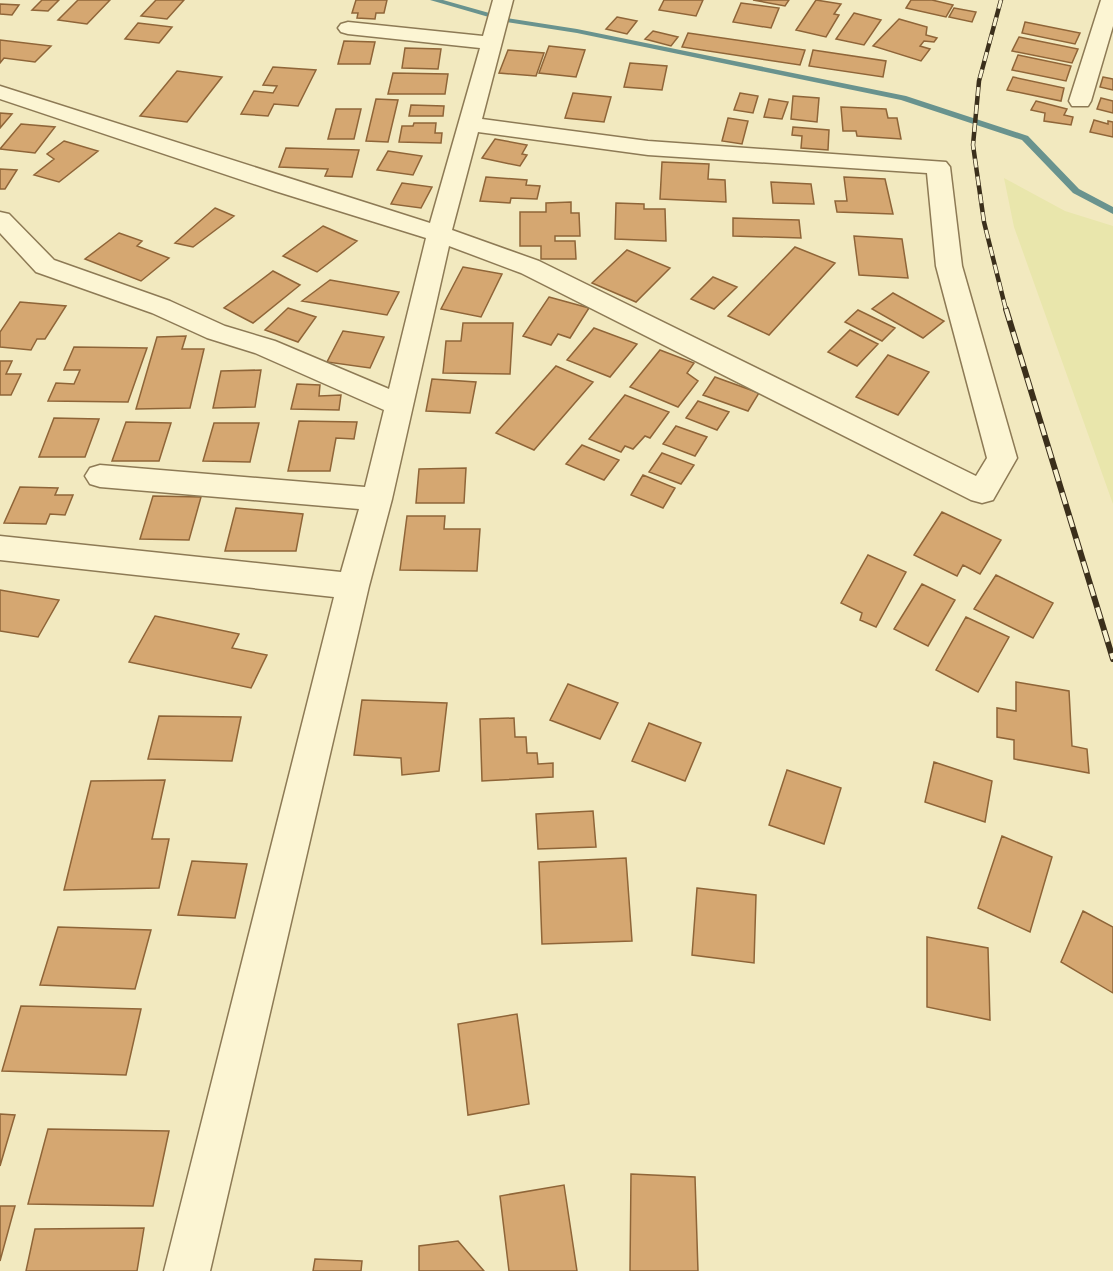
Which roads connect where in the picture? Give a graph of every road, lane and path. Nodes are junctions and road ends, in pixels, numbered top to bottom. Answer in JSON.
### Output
{"nodes":[{"id":1,"x":503,"y":0,"type":"edge"},
{"id":2,"x":1111,"y":0,"type":"edge"},
{"id":3,"x":348,"y":28,"type":"dead end"},
{"id":4,"x":492,"y":43,"type":"junction"},
{"id":5,"x":1105,"y":46,"type":"edge"},
{"id":6,"x":0,"y":92,"type":"edge"},
{"id":7,"x":1080,"y":101,"type":"dead end"},
{"id":8,"x":470,"y":124,"type":"junction"},
{"id":9,"x":0,"y":219,"type":"edge"},
{"id":10,"x":439,"y":234,"type":"junction"},
{"id":11,"x":399,"y":405,"type":"junction"},
{"id":12,"x":100,"y":476,"type":"dead end"},
{"id":13,"x":377,"y":499,"type":"junction"},
{"id":14,"x":0,"y":548,"type":"edge"},
{"id":15,"x":353,"y":586,"type":"junction"},
{"id":16,"x":187,"y":1271,"type":"edge"}],
"edges":[{"from":1,"to":4,"type":"street"},
{"from":2,"to":5,"type":"street"},
{"from":3,"to":4,"type":"street"},
{"from":4,"to":8,"type":"street"},
{"from":5,"to":7,"type":"street"},
{"from":6,"to":10,"type":"street"},
{"from":8,"to":10,"type":"street"},
{"from":8,"to":10,"type":"street"},
{"from":9,"to":11,"type":"street"},
{"from":10,"to":11,"type":"street"},
{"from":11,"to":13,"type":"street"},
{"from":12,"to":13,"type":"street"},
{"from":13,"to":15,"type":"street"},
{"from":14,"to":15,"type":"street"},
{"from":15,"to":16,"type":"street"}]}
